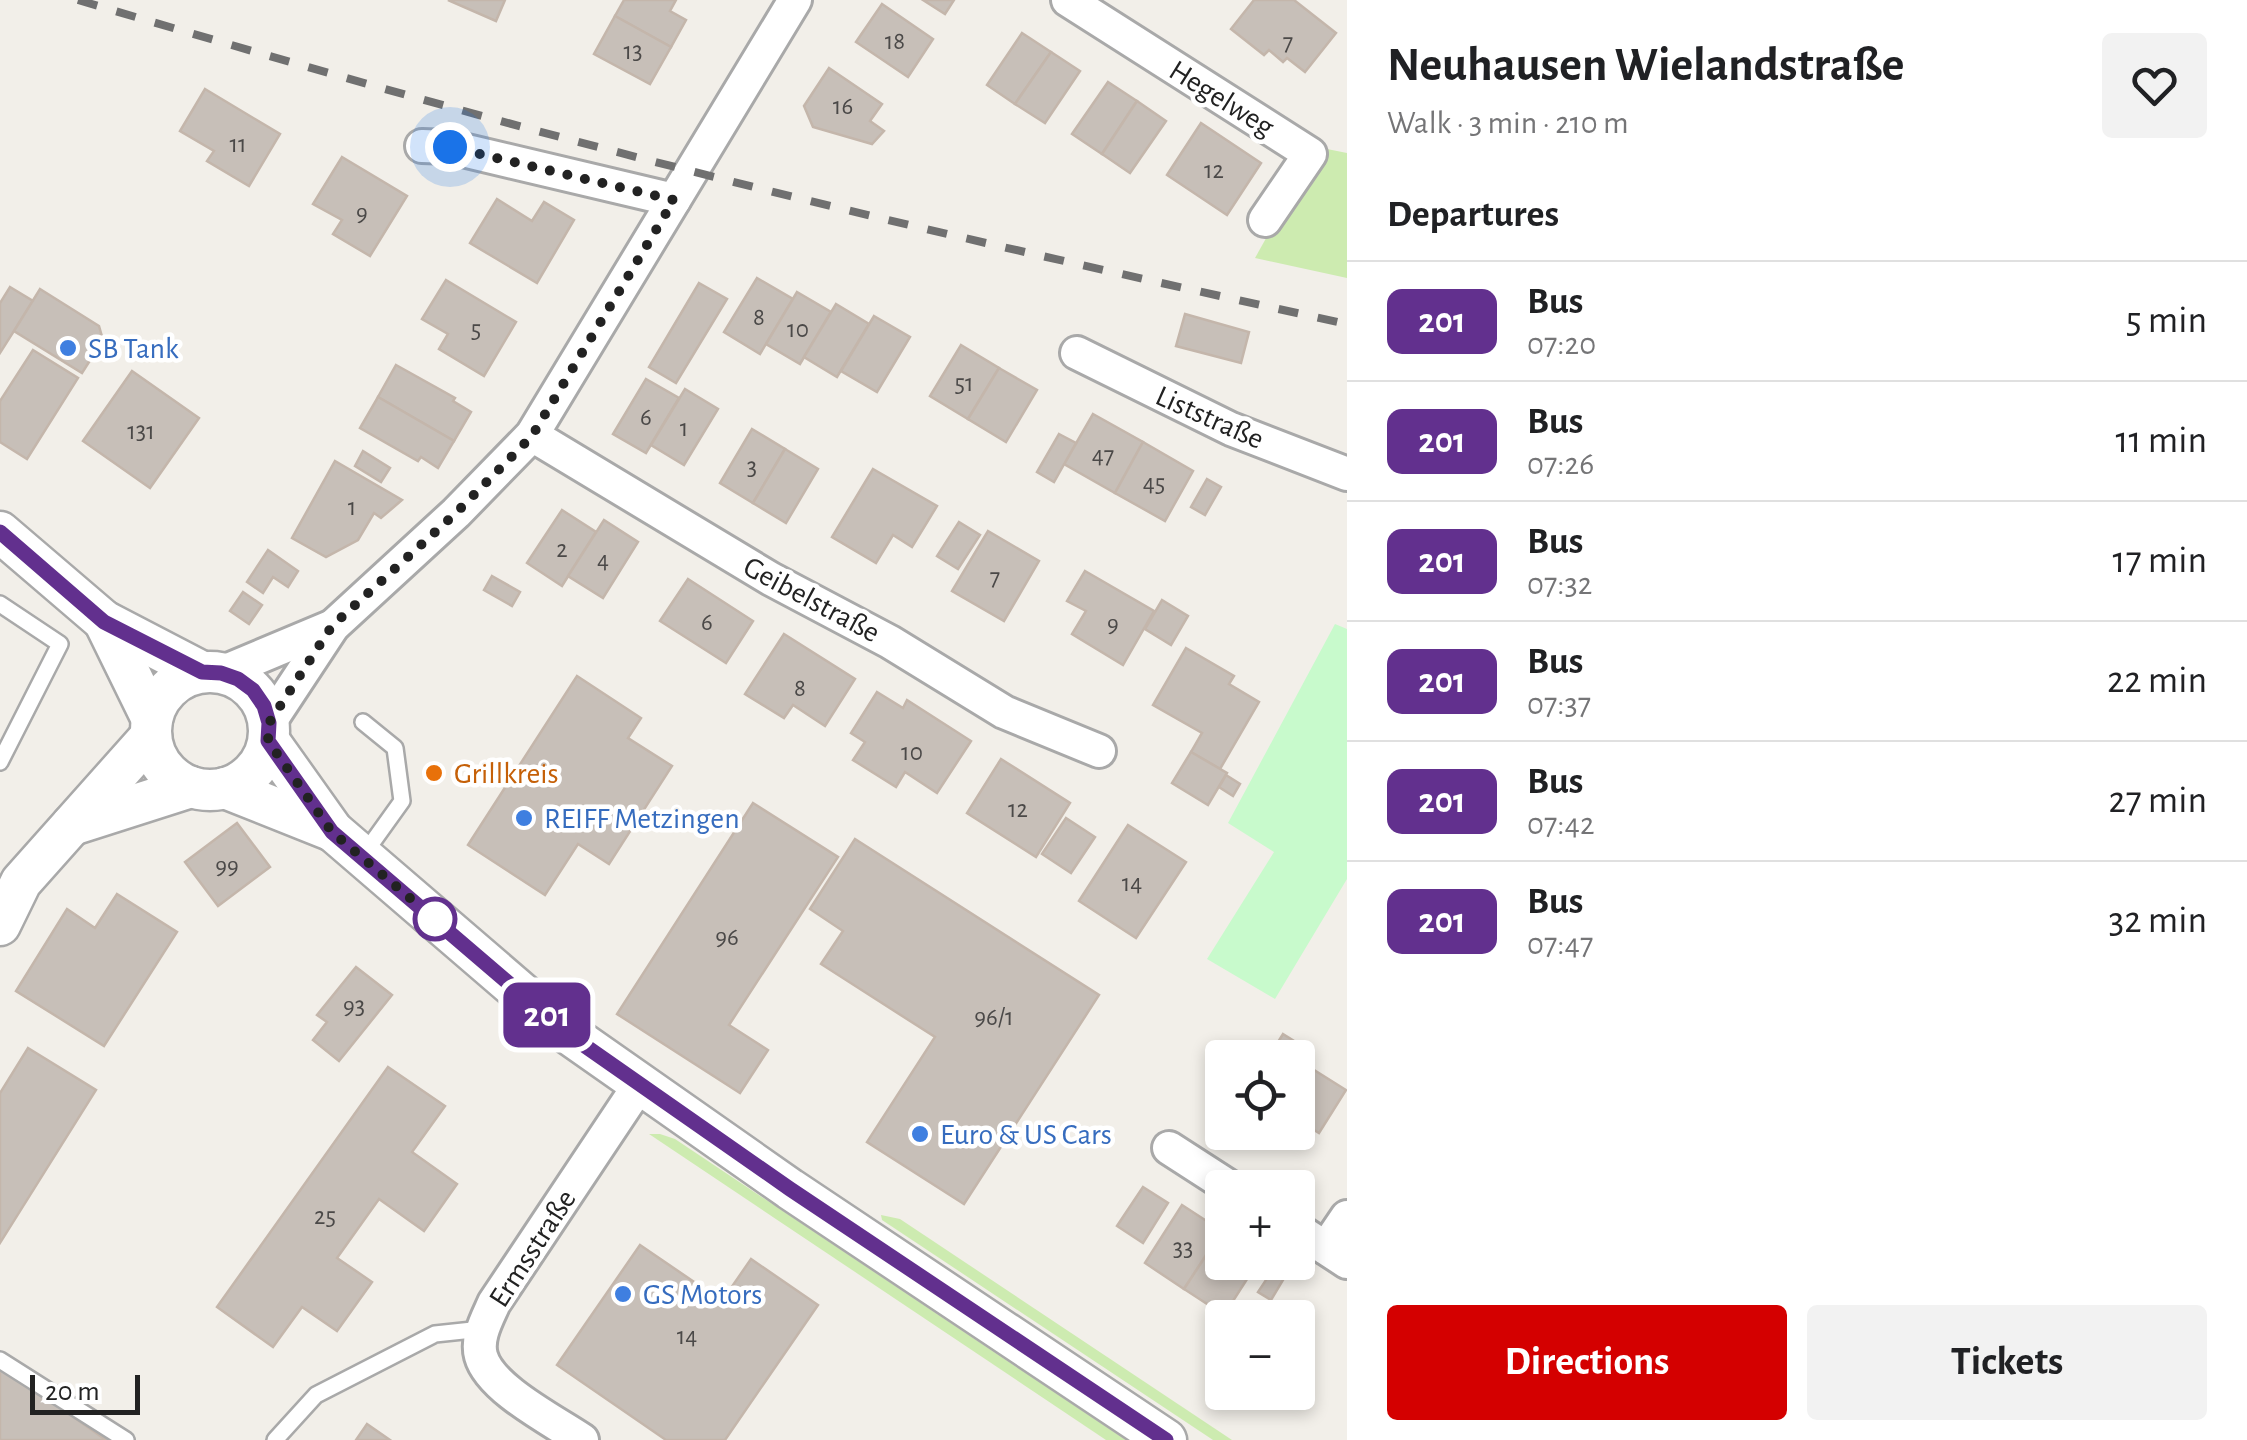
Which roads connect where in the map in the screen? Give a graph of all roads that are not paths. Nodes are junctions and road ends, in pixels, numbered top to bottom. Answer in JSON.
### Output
{"nodes":[{"id":1,"x":795,"y":0,"type":"edge"},
{"id":2,"x":1068,"y":0,"type":"edge"},
{"id":3,"x":422,"y":146,"type":"dead end"},
{"id":4,"x":674,"y":200,"type":"junction"},
{"id":5,"x":1265,"y":220,"type":"dead end"},
{"id":6,"x":1076,"y":352,"type":"dead end"},
{"id":7,"x":532,"y":436,"type":"junction"},
{"id":8,"x":1347,"y":474,"type":"edge"},
{"id":9,"x":0,"y":532,"type":"edge"},
{"id":10,"x":0,"y":604,"type":"edge"},
{"id":11,"x":104,"y":622,"type":"junction"},
{"id":12,"x":332,"y":626,"type":"junction"},
{"id":13,"x":212,"y":672,"type":"junction"},
{"id":14,"x":363,"y":722,"type":"dead end"},
{"id":15,"x":151,"y":728,"type":"junction"},
{"id":16,"x":269,"y":732,"type":"junction"},
{"id":17,"x":1099,"y":750,"type":"dead end"},
{"id":18,"x":0,"y":762,"type":"edge"},
{"id":19,"x":208,"y":788,"type":"junction"},
{"id":20,"x":69,"y":826,"type":"junction"},
{"id":21,"x":347,"y":844,"type":"junction"},
{"id":22,"x":0,"y":925,"type":"edge"},
{"id":23,"x":640,"y":1084,"type":"junction"},
{"id":24,"x":1169,"y":1148,"type":"dead end"},
{"id":25,"x":1205,"y":1171,"type":"edge"},
{"id":26,"x":1347,"y":1217,"type":"edge"},
{"id":27,"x":1315,"y":1241,"type":"edge"},
{"id":28,"x":1336,"y":1255,"type":"edge"},
{"id":29,"x":482,"y":1329,"type":"junction"},
{"id":30,"x":0,"y":1360,"type":"edge"},
{"id":31,"x":126,"y":1440,"type":"edge"},
{"id":32,"x":274,"y":1440,"type":"edge"},
{"id":33,"x":582,"y":1440,"type":"edge"},
{"id":34,"x":1166,"y":1440,"type":"edge"}],
"edges":[{"from":1,"to":4,"type":"street"},
{"from":2,"to":5,"type":"street","name":"Hegelweg"},
{"from":3,"to":4,"type":"street"},
{"from":4,"to":7,"type":"street"},
{"from":6,"to":8,"type":"street","name":"Liststraße"},
{"from":7,"to":12,"type":"street"},
{"from":7,"to":17,"type":"street","name":"Geibelstraße"},
{"from":9,"to":11,"type":"street"},
{"from":10,"to":18,"type":"lane"},
{"from":11,"to":13,"type":"street"},
{"from":11,"to":15,"type":"street"},
{"from":12,"to":13,"type":"street"},
{"from":12,"to":16,"type":"street"},
{"from":13,"to":15,"type":"street"},
{"from":13,"to":16,"type":"street"},
{"from":14,"to":21,"type":"lane"},
{"from":15,"to":19,"type":"street"},
{"from":15,"to":20,"type":"street"},
{"from":16,"to":19,"type":"street"},
{"from":16,"to":21,"type":"street"},
{"from":19,"to":20,"type":"street"},
{"from":19,"to":21,"type":"street"},
{"from":20,"to":22,"type":"street"},
{"from":21,"to":23,"type":"street"},
{"from":23,"to":29,"type":"street","name":"Ermsstraße"},
{"from":23,"to":34,"type":"street"},
{"from":24,"to":25,"type":"street"},
{"from":26,"to":28,"type":"street"},
{"from":27,"to":28,"type":"street"},
{"from":29,"to":32,"type":"lane"},
{"from":29,"to":33,"type":"street","name":"Ermsstraße"},
{"from":30,"to":31,"type":"lane"}]}
